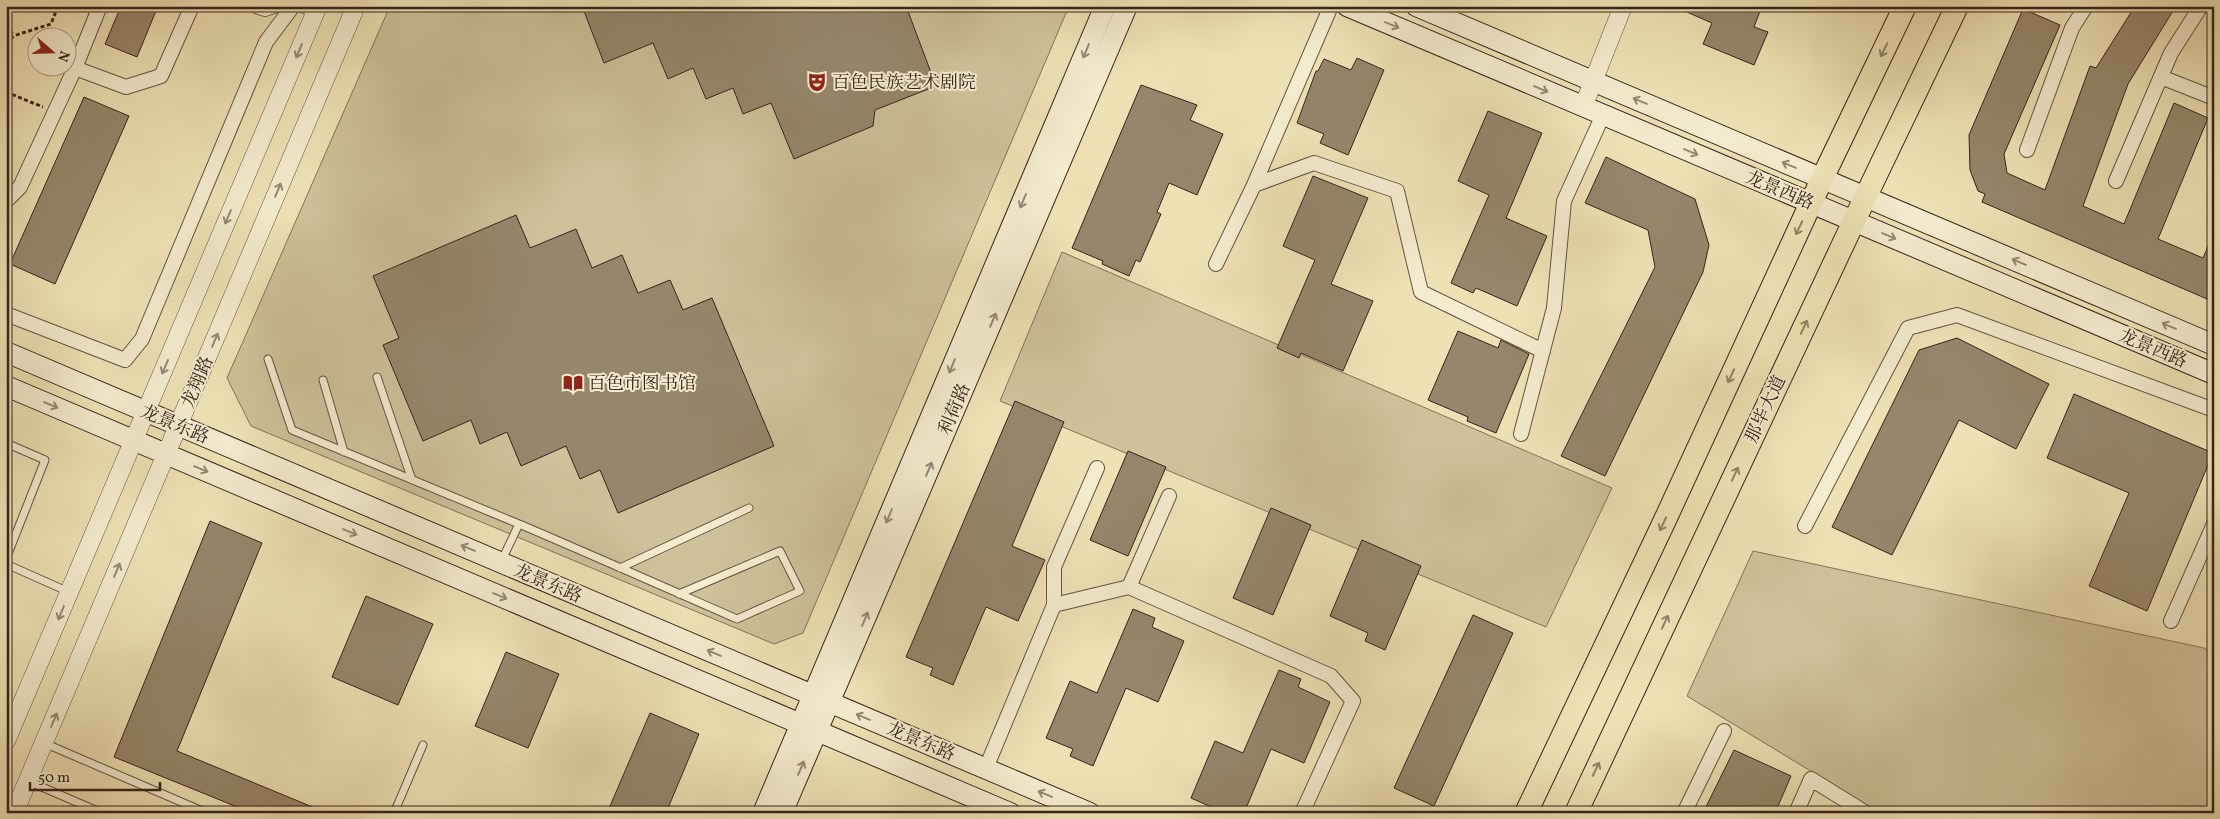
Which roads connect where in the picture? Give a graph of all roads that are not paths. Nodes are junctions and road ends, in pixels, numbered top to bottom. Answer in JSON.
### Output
{"nodes":[{"id":1,"x":100,"y":6,"type":"edge"},
{"id":2,"x":192,"y":6,"type":"edge"},
{"id":3,"x":256,"y":6,"type":"edge"},
{"id":4,"x":274,"y":6,"type":"edge"},
{"id":5,"x":293,"y":6,"type":"edge"},
{"id":6,"x":356,"y":6,"type":"edge"},
{"id":7,"x":1105,"y":6,"type":"edge"},
{"id":8,"x":1127,"y":6,"type":"edge"},
{"id":9,"x":1331,"y":6,"type":"edge"},
{"id":10,"x":1347,"y":6,"type":"edge"},
{"id":11,"x":1416,"y":6,"type":"edge"},
{"id":12,"x":1623,"y":6,"type":"edge"},
{"id":13,"x":1905,"y":6,"type":"edge"},
{"id":14,"x":2086,"y":6,"type":"edge"},
{"id":15,"x":2201,"y":6,"type":"edge"},
{"id":16,"x":313,"y":7,"type":"edge"},
{"id":17,"x":1954,"y":8,"type":"edge"},
{"id":18,"x":78,"y":58,"type":"edge"},
{"id":19,"x":78,"y":69,"type":"edge"},
{"id":20,"x":2161,"y":76,"type":"junction"},
{"id":21,"x":70,"y":78,"type":"edge"},
{"id":22,"x":1592,"y":81,"type":"junction"},
{"id":23,"x":2214,"y":98,"type":"edge"},
{"id":24,"x":1583,"y":107,"type":"junction"},
{"id":25,"x":1603,"y":115,"type":"junction"},
{"id":26,"x":2027,"y":150,"type":"dead end"},
{"id":27,"x":1822,"y":179,"type":"junction"},
{"id":28,"x":2116,"y":181,"type":"dead end"},
{"id":29,"x":1254,"y":185,"type":"junction"},
{"id":30,"x":1865,"y":197,"type":"junction"},
{"id":31,"x":6,"y":201,"type":"edge"},
{"id":32,"x":1811,"y":203,"type":"junction"},
{"id":33,"x":1854,"y":221,"type":"junction"},
{"id":34,"x":1216,"y":264,"type":"dead end"},
{"id":35,"x":6,"y":314,"type":"edge"},
{"id":36,"x":2214,"y":345,"type":"edge"},
{"id":37,"x":1543,"y":351,"type":"junction"},
{"id":38,"x":6,"y":352,"type":"edge"},
{"id":39,"x":268,"y":360,"type":"dead end"},
{"id":40,"x":2214,"y":374,"type":"edge"},
{"id":41,"x":377,"y":377,"type":"dead end"},
{"id":42,"x":323,"y":380,"type":"dead end"},
{"id":43,"x":6,"y":386,"type":"edge"},
{"id":44,"x":2214,"y":410,"type":"edge"},
{"id":45,"x":146,"y":412,"type":"junction"},
{"id":46,"x":179,"y":426,"type":"junction"},
{"id":47,"x":1521,"y":434,"type":"dead end"},
{"id":48,"x":134,"y":440,"type":"junction"},
{"id":49,"x":6,"y":443,"type":"edge"},
{"id":50,"x":344,"y":452,"type":"junction"},
{"id":51,"x":166,"y":454,"type":"junction"},
{"id":52,"x":1097,"y":468,"type":"dead end"},
{"id":53,"x":412,"y":480,"type":"junction"},
{"id":54,"x":1169,"y":496,"type":"dead end"},
{"id":55,"x":748,"y":508,"type":"dead end"},
{"id":56,"x":519,"y":524,"type":"junction"},
{"id":57,"x":2214,"y":524,"type":"edge"},
{"id":58,"x":1805,"y":526,"type":"dead end"},
{"id":59,"x":6,"y":559,"type":"edge"},
{"id":60,"x":501,"y":563,"type":"junction"},
{"id":61,"x":6,"y":564,"type":"edge"},
{"id":62,"x":620,"y":568,"type":"junction"},
{"id":63,"x":1129,"y":587,"type":"junction"},
{"id":64,"x":70,"y":592,"type":"junction"},
{"id":65,"x":679,"y":594,"type":"junction"},
{"id":66,"x":1054,"y":605,"type":"junction"},
{"id":67,"x":2171,"y":621,"type":"dead end"},
{"id":68,"x":821,"y":699,"type":"junction"},
{"id":69,"x":809,"y":727,"type":"junction"},
{"id":70,"x":1724,"y":731,"type":"dead end"},
{"id":71,"x":6,"y":741,"type":"edge"},
{"id":72,"x":44,"y":743,"type":"junction"},
{"id":73,"x":423,"y":745,"type":"dead end"},
{"id":74,"x":986,"y":768,"type":"junction"},
{"id":75,"x":28,"y":781,"type":"junction"},
{"id":76,"x":1005,"y":812,"type":"edge"},
{"id":77,"x":14,"y":813,"type":"edge"},
{"id":78,"x":102,"y":813,"type":"edge"},
{"id":79,"x":207,"y":813,"type":"edge"},
{"id":80,"x":394,"y":813,"type":"edge"},
{"id":81,"x":763,"y":813,"type":"edge"},
{"id":82,"x":782,"y":813,"type":"edge"},
{"id":83,"x":1090,"y":813,"type":"edge"},
{"id":84,"x":1302,"y":813,"type":"edge"},
{"id":85,"x":1526,"y":813,"type":"edge"},
{"id":86,"x":1576,"y":813,"type":"edge"},
{"id":87,"x":1684,"y":813,"type":"edge"},
{"id":88,"x":1796,"y":813,"type":"edge"},
{"id":89,"x":1866,"y":813,"type":"edge"}],
"edges":[{"from":1,"to":18,"type":"street"},
{"from":2,"to":19,"type":"street"},
{"from":3,"to":4,"type":"street"},
{"from":5,"to":35,"type":"street"},
{"from":46,"to":6,"type":"street","name":"龙翔路","one_way":true},
{"from":7,"to":68,"type":"main road","name":"利荷路","one_way":true},
{"from":68,"to":8,"type":"main road","name":"利荷路","one_way":true},
{"from":9,"to":29,"type":"street"},
{"from":10,"to":24,"type":"main road","name":"龙景西路","one_way":true},
{"from":11,"to":22,"type":"main road","name":"龙景西路"},
{"from":12,"to":22,"type":"street"},
{"from":13,"to":27,"type":"main road","one_way":true},
{"from":14,"to":26,"type":"street"},
{"from":15,"to":20,"type":"street"},
{"from":16,"to":45,"type":"street","name":"龙翔路","one_way":true},
{"from":17,"to":30,"type":"main road","name":"那毕大道"},
{"from":20,"to":23,"type":"street"},
{"from":20,"to":28,"type":"street"},
{"from":21,"to":31,"type":"street"},
{"from":22,"to":24,"type":"street"},
{"from":27,"to":22,"type":"main road","name":"龙景西路","one_way":true},
{"from":24,"to":25,"type":"main road","name":"龙景西路"},
{"from":25,"to":32,"type":"main road","name":"龙景西路","one_way":true},
{"from":25,"to":37,"type":"street"},
{"from":27,"to":30,"type":"main road","name":"龙景西路"},
{"from":27,"to":32,"type":"main road"},
{"from":29,"to":34,"type":"street"},
{"from":29,"to":37,"type":"street"},
{"from":30,"to":33,"type":"main road","name":"那毕大道"},
{"from":36,"to":30,"type":"main road","name":"龙景西路","one_way":true},
{"from":32,"to":33,"type":"main road","name":"龙景西路"},
{"from":32,"to":85,"type":"main road","one_way":true},
{"from":33,"to":40,"type":"main road","name":"龙景西路","one_way":true},
{"from":86,"to":33,"type":"main road","name":"那毕大道","one_way":true},
{"from":37,"to":47,"type":"street"},
{"from":38,"to":45,"type":"main road","name":"龙景东路"},
{"from":39,"to":50,"type":"lane"},
{"from":41,"to":53,"type":"lane"},
{"from":42,"to":50,"type":"lane"},
{"from":43,"to":48,"type":"main road","name":"龙景东路","one_way":true},
{"from":44,"to":58,"type":"street"},
{"from":45,"to":46,"type":"main road","name":"龙景东路"},
{"from":45,"to":48,"type":"street","name":"龙翔路"},
{"from":46,"to":51,"type":"street","name":"龙翔路"},
{"from":60,"to":46,"type":"main road","name":"龙景东路","one_way":true},
{"from":48,"to":51,"type":"main road","name":"龙景东路"},
{"from":48,"to":64,"type":"street","name":"龙翔路"},
{"from":49,"to":59,"type":"lane"},
{"from":50,"to":53,"type":"lane"},
{"from":51,"to":69,"type":"main road","name":"龙景东路","one_way":true},
{"from":72,"to":51,"type":"street","name":"龙翔路","one_way":true},
{"from":52,"to":66,"type":"street"},
{"from":53,"to":56,"type":"lane"},
{"from":54,"to":63,"type":"street"},
{"from":55,"to":62,"type":"lane"},
{"from":56,"to":60,"type":"lane"},
{"from":56,"to":62,"type":"lane"},
{"from":57,"to":67,"type":"street"},
{"from":68,"to":60,"type":"main road","name":"龙景东路","one_way":true},
{"from":61,"to":64,"type":"lane"},
{"from":62,"to":65,"type":"lane"},
{"from":63,"to":66,"type":"street"},
{"from":63,"to":84,"type":"street"},
{"from":64,"to":71,"type":"street","name":"龙翔路","one_way":true},
{"from":65,"to":65,"type":"lane"},
{"from":66,"to":74,"type":"street"},
{"from":68,"to":69,"type":"main road","name":"利荷路"},
{"from":74,"to":68,"type":"main road","name":"龙景东路","one_way":true},
{"from":69,"to":76,"type":"main road","name":"龙景东路"},
{"from":69,"to":81,"type":"main road","name":"利荷路"},
{"from":82,"to":69,"type":"main road","name":"利荷路","one_way":true},
{"from":70,"to":87,"type":"street"},
{"from":72,"to":75,"type":"street","name":"龙翔路"},
{"from":72,"to":79,"type":"lane"},
{"from":73,"to":80,"type":"lane"},
{"from":83,"to":74,"type":"main road","name":"龙景东路","one_way":true},
{"from":75,"to":77,"type":"street","name":"龙翔路"},
{"from":75,"to":78,"type":"lane"},
{"from":88,"to":89,"type":"street"}]}
